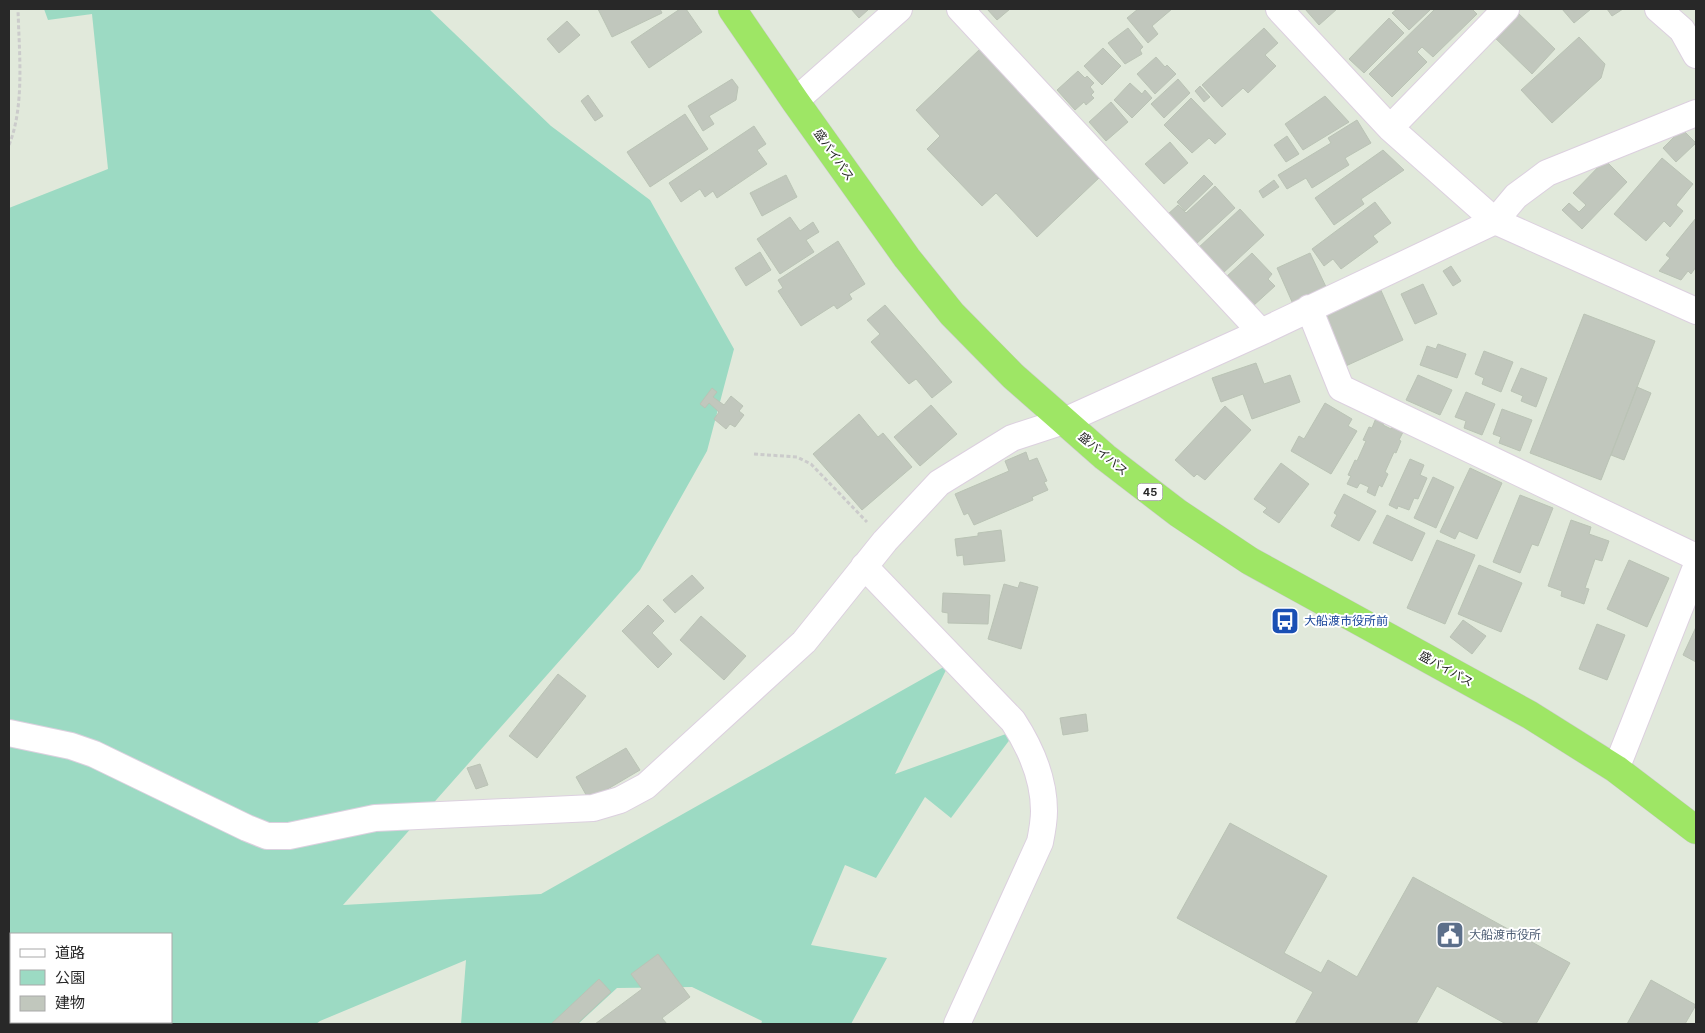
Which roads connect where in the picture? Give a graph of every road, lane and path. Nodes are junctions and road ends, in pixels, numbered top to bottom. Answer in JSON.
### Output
{"nodes":[{"id":1,"x":18,"y":9,"type":"edge"},
{"id":2,"x":732,"y":9,"type":"edge"},
{"id":3,"x":899,"y":9,"type":"edge"},
{"id":4,"x":960,"y":9,"type":"edge"},
{"id":5,"x":1279,"y":9,"type":"edge"},
{"id":6,"x":1506,"y":9,"type":"edge"},
{"id":7,"x":1658,"y":9,"type":"edge"},
{"id":8,"x":1696,"y":55,"type":"edge"},
{"id":9,"x":795,"y":101,"type":"junction"},
{"id":10,"x":1696,"y":113,"type":"edge"},
{"id":11,"x":1390,"y":128,"type":"junction"},
{"id":12,"x":9,"y":145,"type":"edge"},
{"id":13,"x":1494,"y":221,"type":"junction"},
{"id":14,"x":1309,"y":308,"type":"junction"},
{"id":15,"x":1696,"y":311,"type":"edge"},
{"id":16,"x":1261,"y":332,"type":"junction"},
{"id":17,"x":1064,"y":421,"type":"junction"},
{"id":18,"x":754,"y":454,"type":"dead end"},
{"id":19,"x":884,"y":541,"type":"junction"},
{"id":20,"x":1696,"y":558,"type":"edge"},
{"id":21,"x":864,"y":566,"type":"junction"},
{"id":22,"x":1696,"y":567,"type":"edge"},
{"id":23,"x":9,"y":733,"type":"edge"},
{"id":24,"x":1616,"y":769,"type":"junction"},
{"id":25,"x":1696,"y":830,"type":"edge"},
{"id":26,"x":957,"y":1024,"type":"edge"}],
"edges":[{"from":1,"to":12,"type":"path"},
{"from":2,"to":9,"type":"highway","name":"盛バイパス","number":"45"},
{"from":3,"to":9,"type":"street"},
{"from":4,"to":16,"type":"street"},
{"from":5,"to":11,"type":"street"},
{"from":6,"to":11,"type":"street"},
{"from":7,"to":8,"type":"street"},
{"from":9,"to":17,"type":"highway","name":"盛バイパス","number":"45"},
{"from":10,"to":13,"type":"street"},
{"from":11,"to":13,"type":"street"},
{"from":13,"to":14,"type":"street"},
{"from":13,"to":15,"type":"street"},
{"from":14,"to":16,"type":"street"},
{"from":14,"to":20,"type":"street"},
{"from":16,"to":17,"type":"street"},
{"from":17,"to":19,"type":"street"},
{"from":17,"to":24,"type":"highway","name":"盛バイパス","number":"45"},
{"from":18,"to":19,"type":"path"},
{"from":19,"to":21,"type":"street"},
{"from":21,"to":23,"type":"street"},
{"from":21,"to":26,"type":"street"},
{"from":22,"to":24,"type":"street"},
{"from":24,"to":25,"type":"highway","name":"盛バイパス","number":"45"}]}
